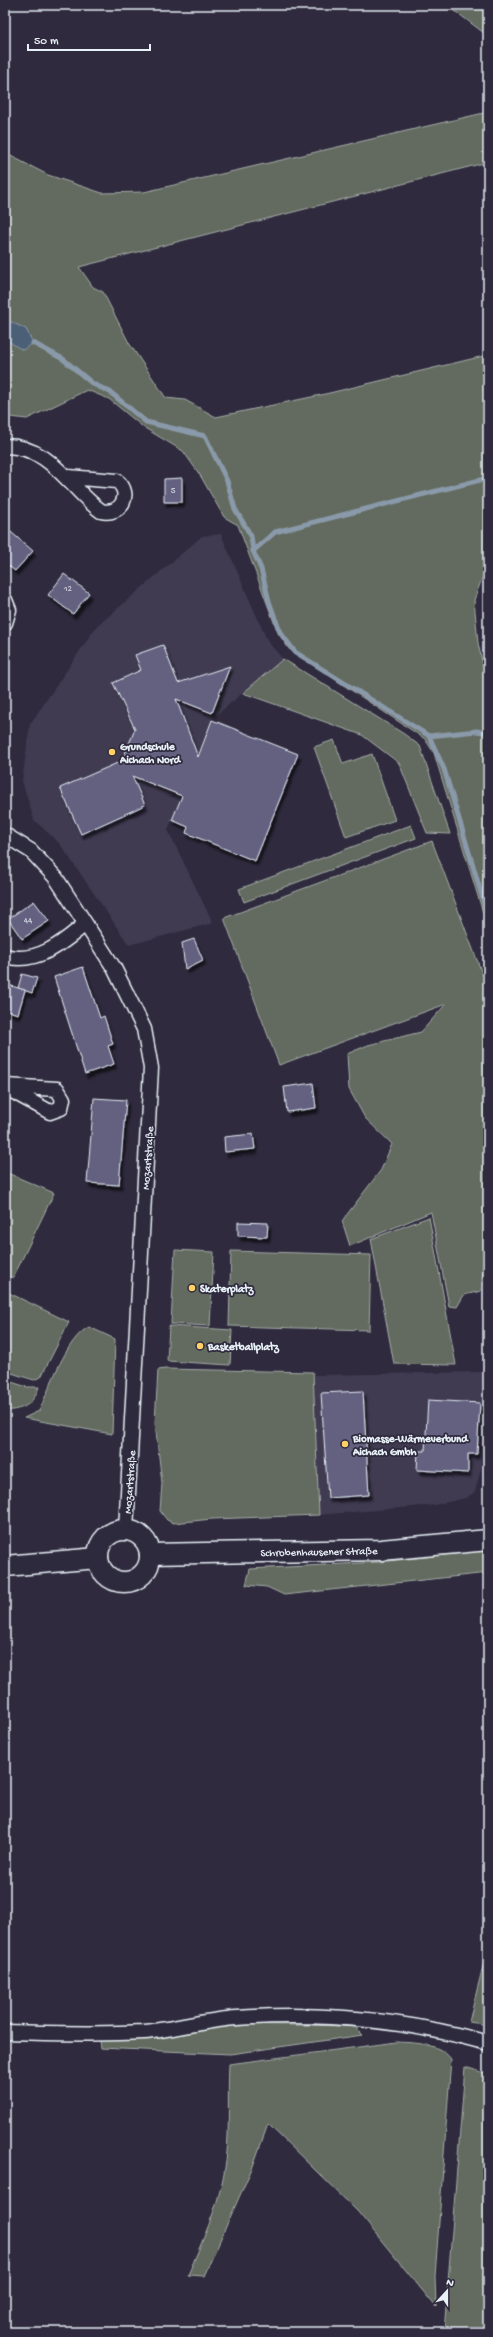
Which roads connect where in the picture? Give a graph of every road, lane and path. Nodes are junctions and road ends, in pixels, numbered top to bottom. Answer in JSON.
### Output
{"nodes":[{"id":1,"x":5,"y":446,"type":"edge"},
{"id":2,"x":68,"y":477,"type":"dead end"},
{"id":3,"x":5,"y":600,"type":"edge"},
{"id":4,"x":5,"y":622,"type":"edge"},
{"id":5,"x":5,"y":835,"type":"edge"},
{"id":6,"x":85,"y":924,"type":"junction"},
{"id":7,"x":5,"y":956,"type":"edge"},
{"id":8,"x":126,"y":1530,"type":"junction"},
{"id":9,"x":488,"y":1540,"type":"edge"},
{"id":10,"x":150,"y":1554,"type":"junction"},
{"id":11,"x":98,"y":1558,"type":"junction"},
{"id":12,"x":5,"y":1566,"type":"edge"},
{"id":13,"x":5,"y":2032,"type":"edge"},
{"id":14,"x":482,"y":2042,"type":"edge"}],
"edges":[{"from":1,"to":2,"type":"street"},
{"from":3,"to":4,"type":"street"},
{"from":5,"to":6,"type":"street","name":"Mozartstraße"},
{"from":6,"to":7,"type":"street"},
{"from":6,"to":8,"type":"street","name":"Mozartstraße"},
{"from":8,"to":10,"type":"main road"},
{"from":8,"to":11,"type":"main road"},
{"from":9,"to":10,"type":"main road","name":"Schrobenhausener Straße"},
{"from":10,"to":11,"type":"main road"},
{"from":11,"to":12,"type":"main road"},
{"from":13,"to":14,"type":"street"}]}
